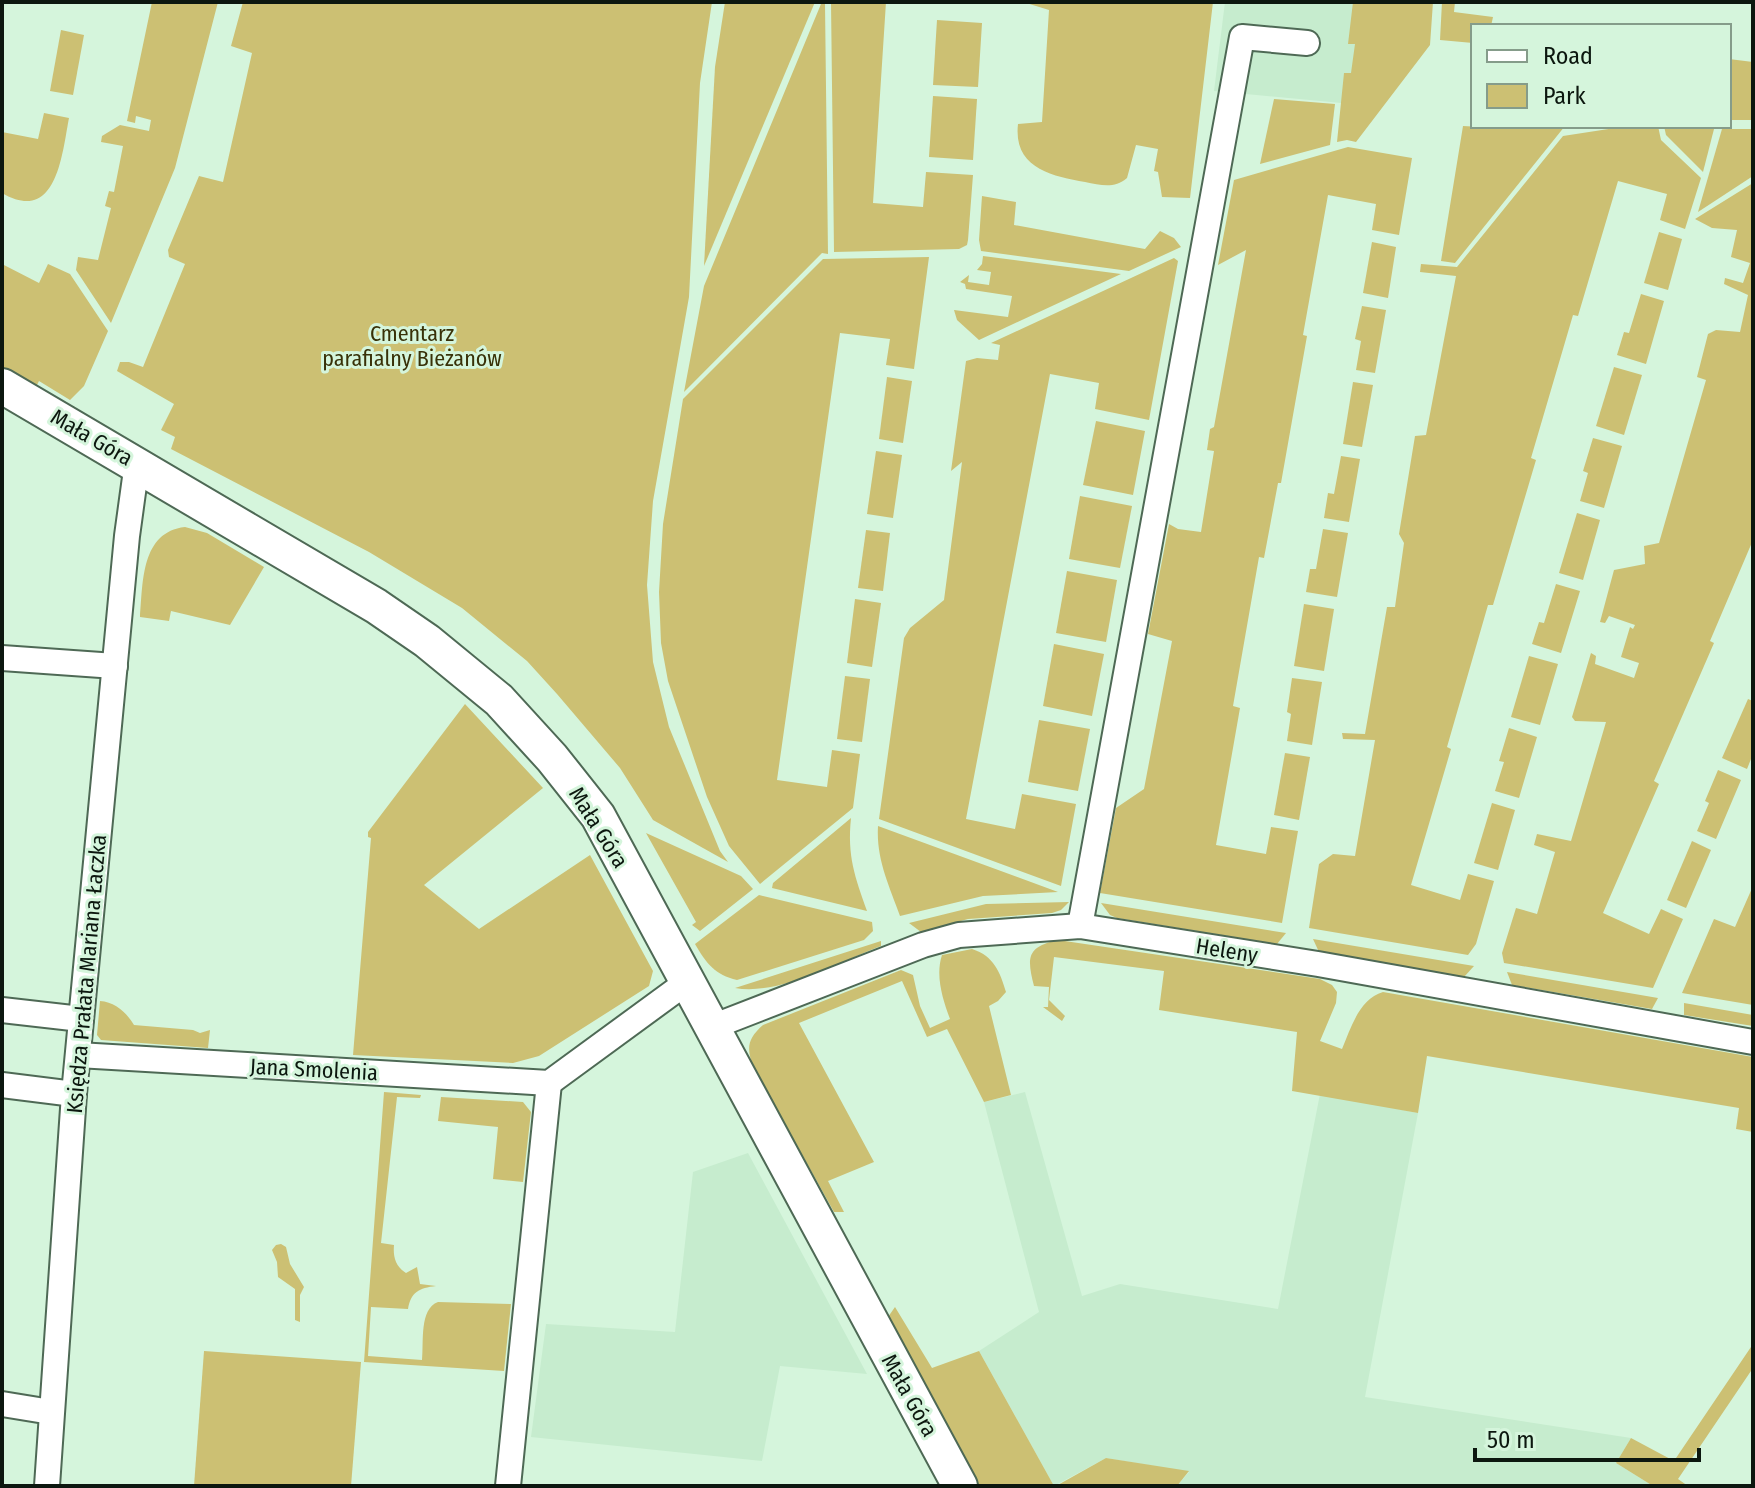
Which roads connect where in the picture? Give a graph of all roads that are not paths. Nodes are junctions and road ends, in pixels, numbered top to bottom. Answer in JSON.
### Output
{"nodes":[{"id":1,"x":1307,"y":43,"type":"dead end"},
{"id":2,"x":2,"y":386,"type":"edge"},
{"id":3,"x":137,"y":463,"type":"junction"},
{"id":4,"x":2,"y":658,"type":"edge"},
{"id":5,"x":115,"y":666,"type":"junction"},
{"id":6,"x":1080,"y":926,"type":"junction"},
{"id":7,"x":687,"y":982,"type":"junction"},
{"id":8,"x":2,"y":1010,"type":"edge"},
{"id":9,"x":81,"y":1019,"type":"junction"},
{"id":10,"x":712,"y":1027,"type":"junction"},
{"id":11,"x":1753,"y":1042,"type":"edge"},
{"id":12,"x":78,"y":1055,"type":"junction"},
{"id":13,"x":549,"y":1083,"type":"junction"},
{"id":14,"x":2,"y":1085,"type":"edge"},
{"id":15,"x":74,"y":1094,"type":"junction"},
{"id":16,"x":2,"y":1404,"type":"edge"},
{"id":17,"x":51,"y":1412,"type":"junction"},
{"id":18,"x":953,"y":1483,"type":"edge"},
{"id":19,"x":47,"y":1486,"type":"edge"},
{"id":20,"x":508,"y":1486,"type":"edge"}],
"edges":[{"from":1,"to":6,"type":"street"},
{"from":2,"to":3,"type":"street","name":"Mała Góra"},
{"from":3,"to":5,"type":"street","name":"Księdza Prałata Mariana Łaczka"},
{"from":3,"to":7,"type":"street","name":"Mała Góra"},
{"from":4,"to":5,"type":"street"},
{"from":5,"to":9,"type":"street","name":"Księdza Prałata Mariana Łaczka"},
{"from":6,"to":10,"type":"street","name":"Heleny"},
{"from":6,"to":11,"type":"street","name":"Heleny"},
{"from":7,"to":10,"type":"street","name":"Mała Góra"},
{"from":7,"to":13,"type":"street"},
{"from":8,"to":9,"type":"street"},
{"from":9,"to":12,"type":"street","name":"Księdza Prałata Mariana Łaczka"},
{"from":10,"to":18,"type":"street","name":"Mała Góra"},
{"from":12,"to":13,"type":"street","name":"Jana Smolenia"},
{"from":12,"to":15,"type":"street","name":"Księdza Prałata Mariana Łaczka"},
{"from":13,"to":20,"type":"street"},
{"from":14,"to":15,"type":"street"},
{"from":15,"to":17,"type":"street","name":"Księdza Prałata Mariana Łaczka"},
{"from":16,"to":17,"type":"street"},
{"from":17,"to":19,"type":"street","name":"Księdza Prałata Mariana Łaczka"}]}
